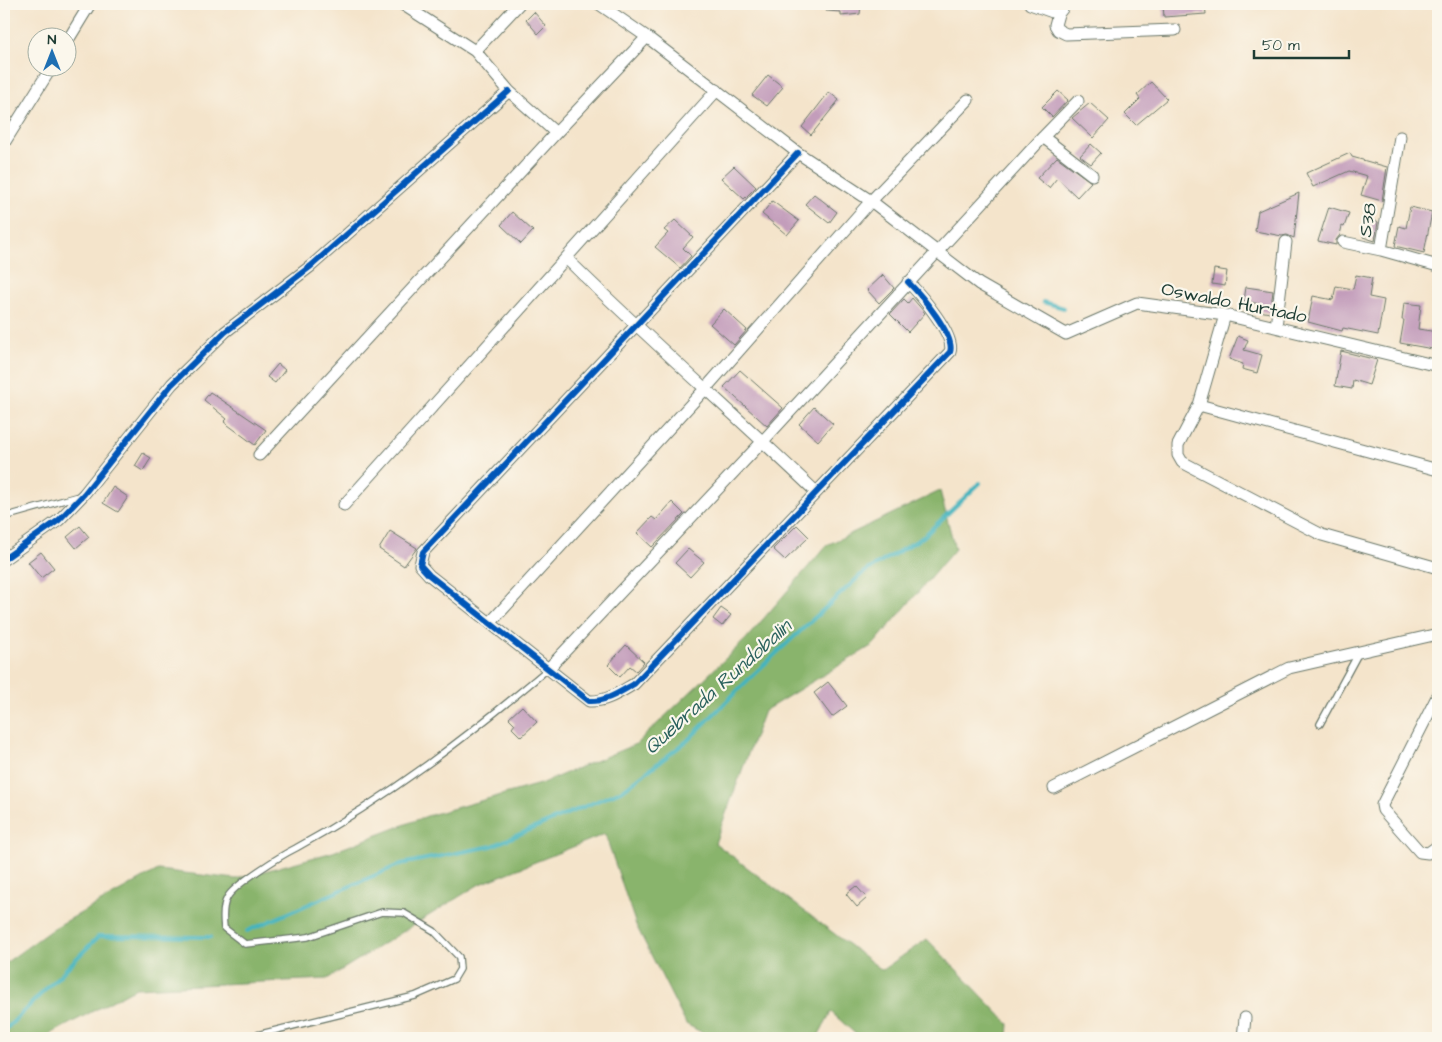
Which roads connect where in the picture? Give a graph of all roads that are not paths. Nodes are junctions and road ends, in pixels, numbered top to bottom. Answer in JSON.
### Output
{"nodes":[{"id":1,"x":90,"y":4,"type":"edge"},
{"id":2,"x":402,"y":4,"type":"edge"},
{"id":3,"x":518,"y":4,"type":"edge"},
{"id":4,"x":599,"y":4,"type":"edge"},
{"id":5,"x":1030,"y":4,"type":"edge"},
{"id":6,"x":1066,"y":4,"type":"edge"},
{"id":7,"x":419,"y":7,"type":"edge"},
{"id":8,"x":1058,"y":14,"type":"junction"},
{"id":9,"x":75,"y":28,"type":"edge"},
{"id":10,"x":1175,"y":30,"type":"dead end"},
{"id":11,"x":647,"y":37,"type":"junction"},
{"id":12,"x":475,"y":51,"type":"junction"},
{"id":13,"x":44,"y":78,"type":"edge"},
{"id":14,"x":717,"y":90,"type":"junction"},
{"id":15,"x":509,"y":91,"type":"junction"},
{"id":16,"x":968,"y":100,"type":"dead end"},
{"id":17,"x":1078,"y":101,"type":"dead end"},
{"id":18,"x":556,"y":132,"type":"junction"},
{"id":19,"x":1043,"y":137,"type":"junction"},
{"id":20,"x":1400,"y":137,"type":"dead end"},
{"id":21,"x":4,"y":143,"type":"edge"},
{"id":22,"x":798,"y":152,"type":"junction"},
{"id":23,"x":1092,"y":175,"type":"dead end"},
{"id":24,"x":871,"y":201,"type":"junction"},
{"id":25,"x":1286,"y":242,"type":"dead end"},
{"id":26,"x":1343,"y":242,"type":"dead end"},
{"id":27,"x":1381,"y":250,"type":"junction"},
{"id":28,"x":936,"y":251,"type":"junction"},
{"id":29,"x":566,"y":258,"type":"junction"},
{"id":30,"x":1438,"y":266,"type":"edge"},
{"id":31,"x":908,"y":282,"type":"junction"},
{"id":32,"x":1226,"y":315,"type":"junction"},
{"id":33,"x":634,"y":325,"type":"junction"},
{"id":34,"x":1276,"y":327,"type":"junction"},
{"id":35,"x":1438,"y":366,"type":"edge"},
{"id":36,"x":705,"y":388,"type":"junction"},
{"id":37,"x":1199,"y":405,"type":"junction"},
{"id":38,"x":763,"y":441,"type":"junction"},
{"id":39,"x":259,"y":455,"type":"dead end"},
{"id":40,"x":1438,"y":470,"type":"edge"},
{"id":41,"x":816,"y":492,"type":"junction"},
{"id":42,"x":84,"y":494,"type":"junction"},
{"id":43,"x":344,"y":505,"type":"dead end"},
{"id":44,"x":4,"y":517,"type":"edge"},
{"id":45,"x":4,"y":559,"type":"edge"},
{"id":46,"x":1438,"y":568,"type":"edge"},
{"id":47,"x":492,"y":622,"type":"junction"},
{"id":48,"x":1438,"y":634,"type":"edge"},
{"id":49,"x":1359,"y":652,"type":"junction"},
{"id":50,"x":549,"y":668,"type":"junction"},
{"id":51,"x":1438,"y":695,"type":"edge"},
{"id":52,"x":1320,"y":724,"type":"dead end"},
{"id":53,"x":1054,"y":788,"type":"dead end"},
{"id":54,"x":1438,"y":846,"type":"edge"},
{"id":55,"x":1245,"y":1018,"type":"dead end"},
{"id":56,"x":244,"y":1038,"type":"edge"},
{"id":57,"x":1243,"y":1038,"type":"edge"}],
"edges":[{"from":1,"to":9,"type":"street"},
{"from":2,"to":7,"type":"street"},
{"from":3,"to":12,"type":"street"},
{"from":4,"to":11,"type":"street","name":"Oswaldo Hurtado"},
{"from":5,"to":8,"type":"street"},
{"from":6,"to":8,"type":"street"},
{"from":7,"to":12,"type":"street"},
{"from":8,"to":10,"type":"street"},
{"from":11,"to":14,"type":"street","name":"Oswaldo Hurtado"},
{"from":11,"to":18,"type":"street"},
{"from":12,"to":15,"type":"street"},
{"from":13,"to":21,"type":"street"},
{"from":14,"to":22,"type":"street","name":"Oswaldo Hurtado"},
{"from":14,"to":29,"type":"street"},
{"from":15,"to":18,"type":"street"},
{"from":15,"to":42,"type":"street"},
{"from":16,"to":24,"type":"street"},
{"from":17,"to":19,"type":"street"},
{"from":18,"to":39,"type":"street"},
{"from":19,"to":23,"type":"street"},
{"from":19,"to":28,"type":"street"},
{"from":20,"to":27,"type":"street","name":"S38"},
{"from":22,"to":24,"type":"street","name":"Oswaldo Hurtado"},
{"from":22,"to":33,"type":"street"},
{"from":24,"to":28,"type":"street","name":"Oswaldo Hurtado"},
{"from":24,"to":36,"type":"street"},
{"from":25,"to":34,"type":"street"},
{"from":26,"to":27,"type":"street"},
{"from":27,"to":30,"type":"street","name":"S38"},
{"from":28,"to":31,"type":"street"},
{"from":28,"to":32,"type":"street","name":"Oswaldo Hurtado"},
{"from":29,"to":33,"type":"street"},
{"from":29,"to":43,"type":"street"},
{"from":31,"to":38,"type":"street"},
{"from":31,"to":41,"type":"street"},
{"from":32,"to":34,"type":"street","name":"Oswaldo Hurtado"},
{"from":32,"to":37,"type":"street"},
{"from":33,"to":36,"type":"street"},
{"from":33,"to":47,"type":"street"},
{"from":34,"to":35,"type":"street","name":"Oswaldo Hurtado"},
{"from":36,"to":38,"type":"street"},
{"from":36,"to":47,"type":"street"},
{"from":37,"to":40,"type":"street"},
{"from":37,"to":46,"type":"street"},
{"from":38,"to":41,"type":"street"},
{"from":38,"to":50,"type":"street"},
{"from":41,"to":50,"type":"street"},
{"from":42,"to":44,"type":"lane"},
{"from":42,"to":45,"type":"street"},
{"from":47,"to":50,"type":"street"},
{"from":48,"to":49,"type":"street"},
{"from":49,"to":52,"type":"lane"},
{"from":49,"to":53,"type":"street"},
{"from":50,"to":56,"type":"lane"},
{"from":51,"to":54,"type":"street"},
{"from":55,"to":57,"type":"street"}]}
